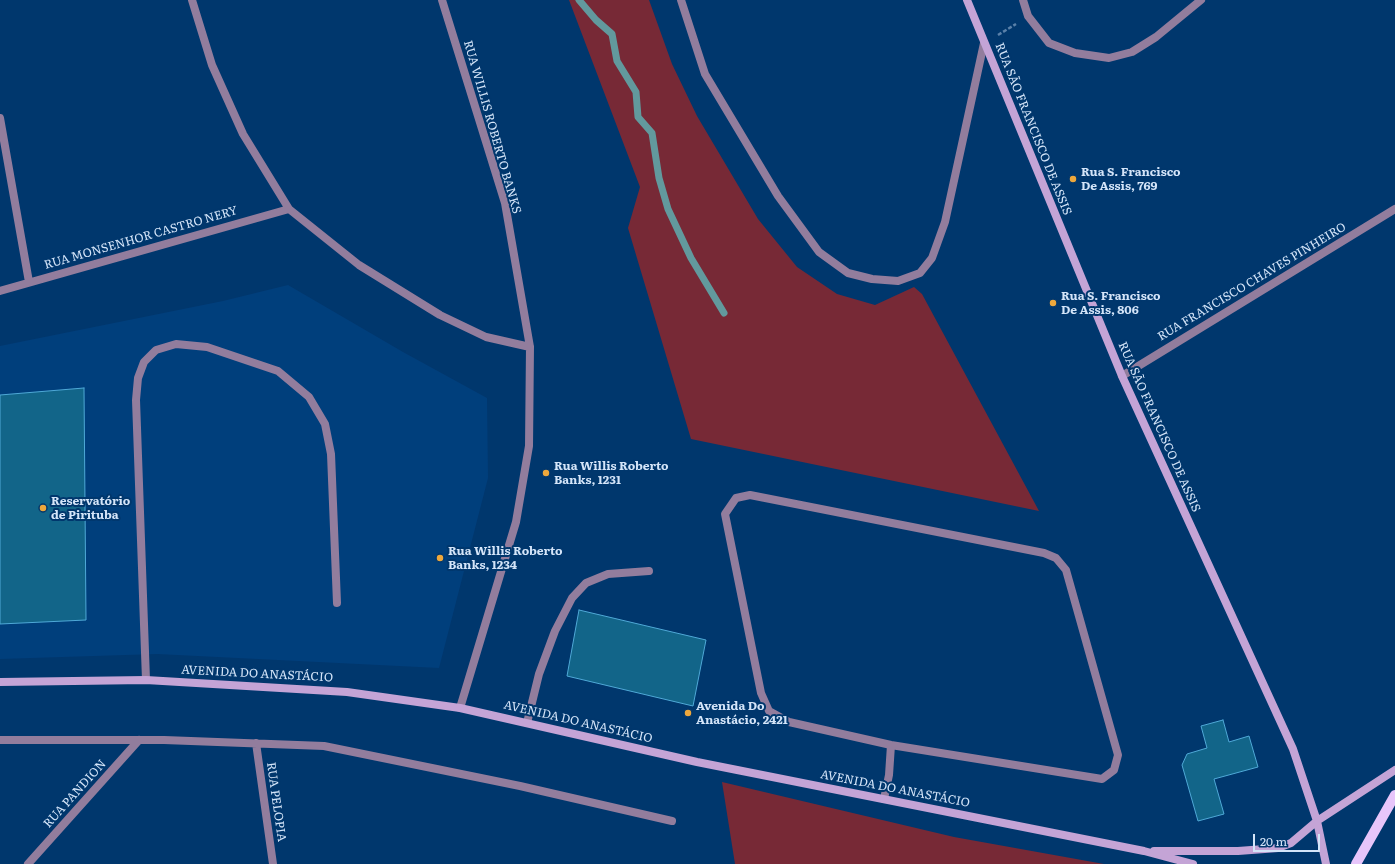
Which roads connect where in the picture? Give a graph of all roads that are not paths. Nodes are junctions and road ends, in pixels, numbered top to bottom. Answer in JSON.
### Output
{"nodes":[{"id":1,"x":192,"y":0,"type":"edge"},
{"id":2,"x":442,"y":0,"type":"edge"},
{"id":3,"x":681,"y":0,"type":"edge"},
{"id":4,"x":967,"y":0,"type":"edge"},
{"id":5,"x":1023,"y":0,"type":"edge"},
{"id":6,"x":1201,"y":0,"type":"edge"},
{"id":7,"x":984,"y":43,"type":"junction"},
{"id":8,"x":0,"y":118,"type":"edge"},
{"id":9,"x":289,"y":209,"type":"junction"},
{"id":10,"x":1395,"y":209,"type":"edge"},
{"id":11,"x":29,"y":282,"type":"junction"},
{"id":12,"x":0,"y":291,"type":"edge"},
{"id":13,"x":530,"y":347,"type":"junction"},
{"id":14,"x":1122,"y":376,"type":"junction"},
{"id":15,"x":649,"y":571,"type":"dead end"},
{"id":16,"x":337,"y":603,"type":"dead end"},
{"id":17,"x":146,"y":680,"type":"junction"},
{"id":18,"x":0,"y":682,"type":"edge"},
{"id":19,"x":460,"y":708,"type":"junction"},
{"id":20,"x":527,"y":723,"type":"junction"},
{"id":21,"x":0,"y":740,"type":"edge"},
{"id":22,"x":139,"y":740,"type":"junction"},
{"id":23,"x":256,"y":743,"type":"junction"},
{"id":24,"x":891,"y":745,"type":"junction"},
{"id":25,"x":1395,"y":770,"type":"edge"},
{"id":26,"x":1395,"y":795,"type":"edge"},
{"id":27,"x":884,"y":799,"type":"junction"},
{"id":28,"x":1317,"y":820,"type":"junction"},
{"id":29,"x":672,"y":821,"type":"dead end"},
{"id":30,"x":1144,"y":850,"type":"junction"},
{"id":31,"x":28,"y":864,"type":"edge"},
{"id":32,"x":273,"y":864,"type":"edge"},
{"id":33,"x":1193,"y":864,"type":"edge"},
{"id":34,"x":1326,"y":864,"type":"edge"},
{"id":35,"x":1356,"y":864,"type":"edge"}],
"edges":[{"from":1,"to":9,"type":"street"},
{"from":2,"to":13,"type":"street","name":"RUA WILLIS ROBERTO BANKS"},
{"from":3,"to":7,"type":"street"},
{"from":4,"to":7,"type":"main road","name":"RUA SÃO FRANCISCO DE ASSIS"},
{"from":5,"to":6,"type":"street"},
{"from":7,"to":14,"type":"main road","name":"RUA SÃO FRANCISCO DE ASSIS"},
{"from":8,"to":11,"type":"street"},
{"from":9,"to":11,"type":"street","name":"RUA MONSENHOR CASTRO NERY"},
{"from":9,"to":13,"type":"street"},
{"from":10,"to":14,"type":"street","name":"RUA FRANCISCO CHAVES PINHEIRO"},
{"from":11,"to":12,"type":"street","name":"RUA MONSENHOR CASTRO NERY"},
{"from":13,"to":19,"type":"street","name":"RUA WILLIS ROBERTO BANKS"},
{"from":14,"to":28,"type":"main road","name":"RUA SÃO FRANCISCO DE ASSIS"},
{"from":15,"to":20,"type":"street"},
{"from":16,"to":17,"type":"street"},
{"from":17,"to":18,"type":"main road","name":"AVENIDA DO ANASTÁCIO"},
{"from":17,"to":19,"type":"main road","name":"AVENIDA DO ANASTÁCIO"},
{"from":19,"to":20,"type":"main road","name":"AVENIDA DO ANASTÁCIO"},
{"from":20,"to":27,"type":"main road","name":"AVENIDA DO ANASTÁCIO"},
{"from":21,"to":22,"type":"street"},
{"from":22,"to":23,"type":"street"},
{"from":22,"to":31,"type":"street","name":"RUA PANDION"},
{"from":23,"to":29,"type":"street"},
{"from":23,"to":32,"type":"street","name":"RUA PELOPIA"},
{"from":24,"to":24,"type":"street"},
{"from":24,"to":27,"type":"street"},
{"from":25,"to":28,"type":"main road","name":"AVENIDA DO ANASTÁCIO"},
{"from":26,"to":35,"type":"main road"},
{"from":27,"to":30,"type":"main road","name":"AVENIDA DO ANASTÁCIO"},
{"from":28,"to":30,"type":"main road","name":"AVENIDA DO ANASTÁCIO"},
{"from":28,"to":34,"type":"main road","name":"RUA SÃO FRANCISCO DE ASSIS"},
{"from":30,"to":33,"type":"main road","name":"AVENIDA DO ANASTÁCIO"}]}
